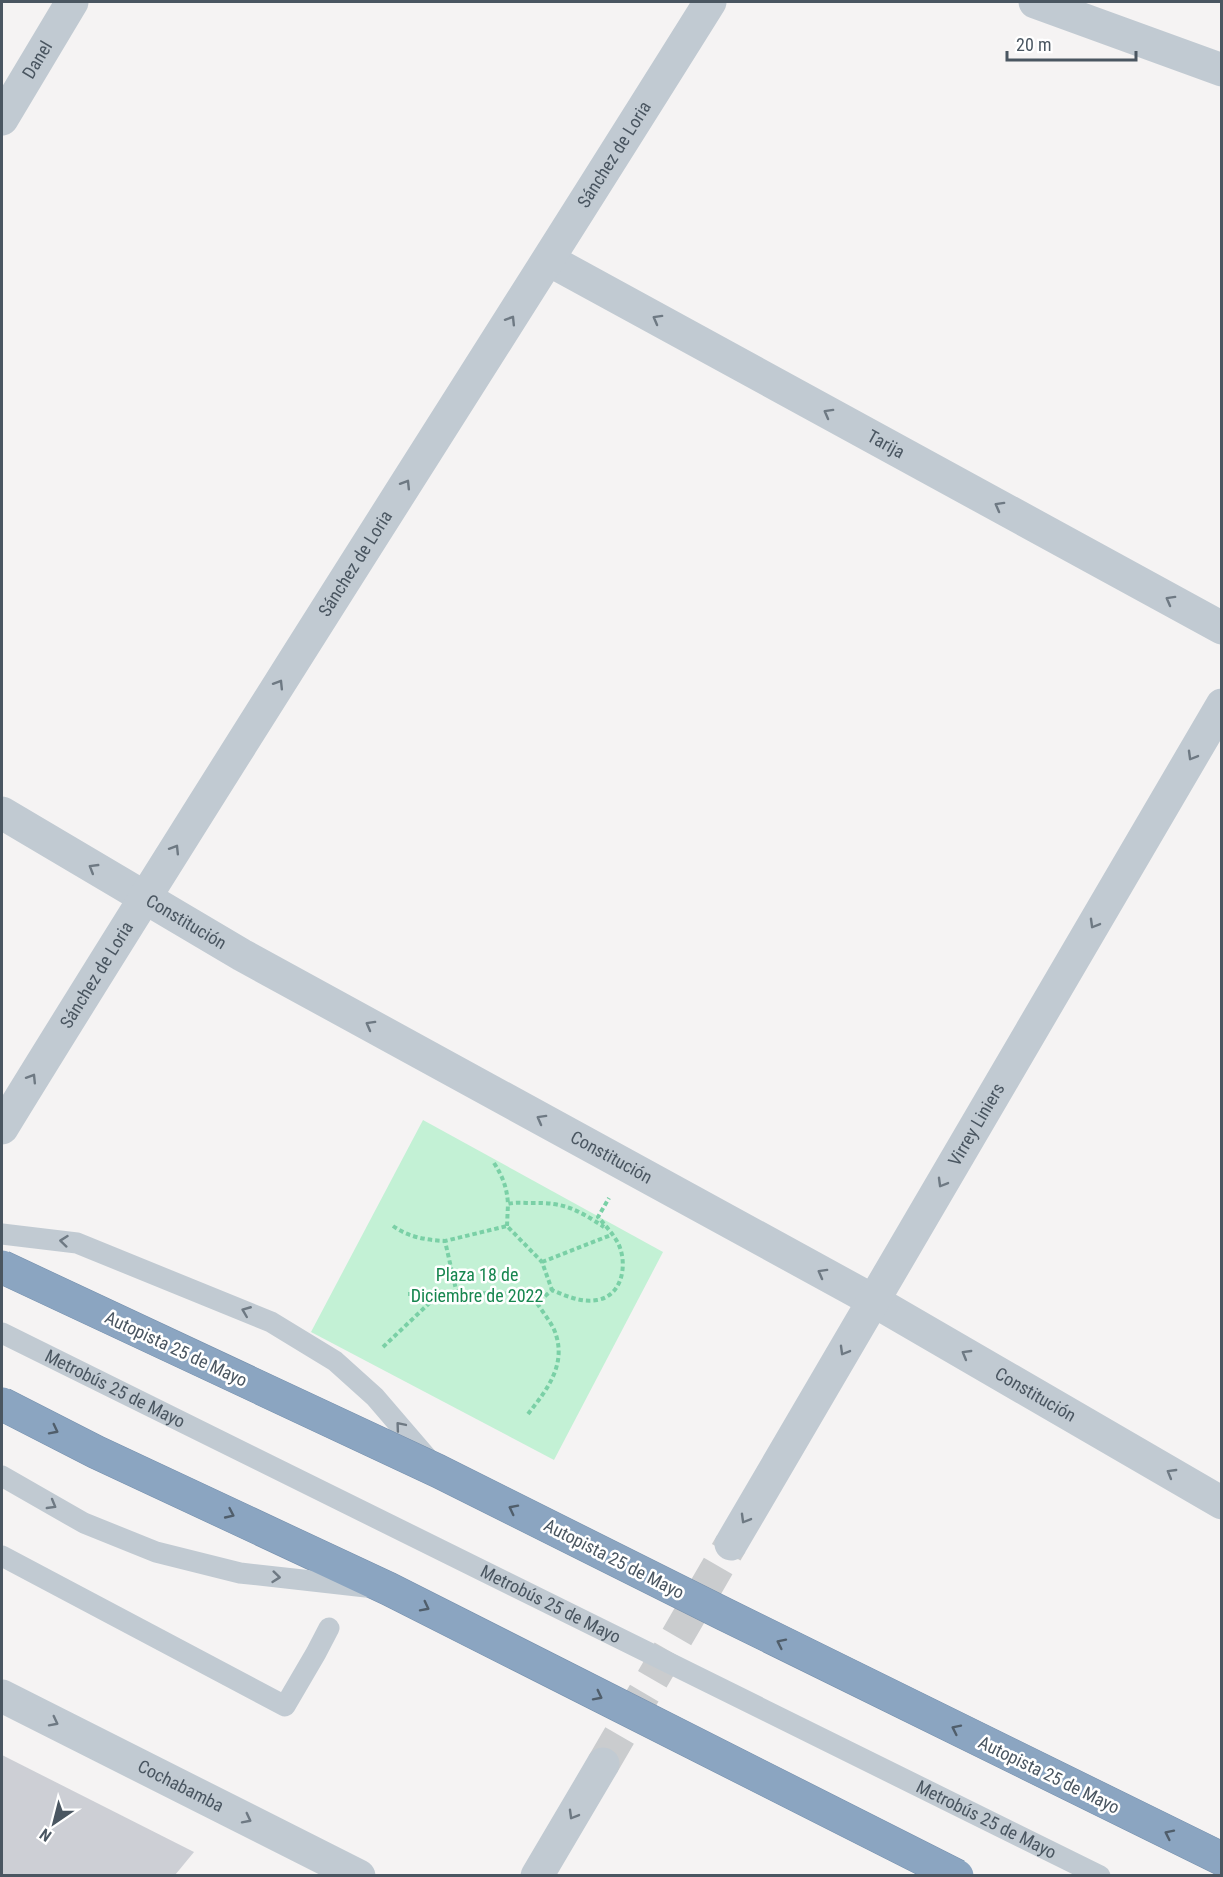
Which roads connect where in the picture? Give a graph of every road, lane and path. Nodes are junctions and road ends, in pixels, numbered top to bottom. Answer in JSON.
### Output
{"nodes":[{"id":1,"x":72,"y":2,"type":"edge"},
{"id":2,"x":710,"y":2,"type":"edge"},
{"id":3,"x":1035,"y":2,"type":"edge"},
{"id":4,"x":1221,"y":70,"type":"edge"},
{"id":5,"x":2,"y":119,"type":"edge"},
{"id":6,"x":549,"y":260,"type":"junction"},
{"id":7,"x":1221,"y":628,"type":"edge"},
{"id":8,"x":1221,"y":705,"type":"edge"},
{"id":9,"x":2,"y":813,"type":"edge"},
{"id":10,"x":143,"y":898,"type":"junction"},
{"id":11,"x":2,"y":1128,"type":"edge"},
{"id":12,"x":494,"y":1163,"type":"dead end"},
{"id":13,"x":627,"y":1166,"type":"junction"},
{"id":14,"x":508,"y":1204,"type":"junction"},
{"id":15,"x":393,"y":1226,"type":"dead end"},
{"id":16,"x":507,"y":1226,"type":"junction"},
{"id":17,"x":608,"y":1229,"type":"junction"},
{"id":18,"x":2,"y":1234,"type":"edge"},
{"id":19,"x":611,"y":1235,"type":"junction"},
{"id":20,"x":445,"y":1241,"type":"junction"},
{"id":21,"x":542,"y":1262,"type":"junction"},
{"id":22,"x":2,"y":1268,"type":"edge"},
{"id":23,"x":552,"y":1290,"type":"junction"},
{"id":24,"x":408,"y":1294,"type":"dead end"},
{"id":25,"x":440,"y":1294,"type":"junction"},
{"id":26,"x":457,"y":1294,"type":"junction"},
{"id":27,"x":874,"y":1300,"type":"junction"},
{"id":28,"x":537,"y":1303,"type":"junction"},
{"id":29,"x":2,"y":1333,"type":"edge"},
{"id":30,"x":383,"y":1347,"type":"dead end"},
{"id":31,"x":2,"y":1404,"type":"edge"},
{"id":32,"x":528,"y":1414,"type":"dead end"},
{"id":33,"x":438,"y":1471,"type":"junction"},
{"id":34,"x":2,"y":1476,"type":"edge"},
{"id":35,"x":1221,"y":1503,"type":"edge"},
{"id":36,"x":731,"y":1544,"type":"tunnel mouth"},
{"id":37,"x":2,"y":1556,"type":"edge"},
{"id":38,"x":389,"y":1589,"type":"junction"},
{"id":39,"x":329,"y":1628,"type":"dead end"},
{"id":40,"x":2,"y":1696,"type":"edge"},
{"id":41,"x":603,"y":1764,"type":"tunnel mouth"},
{"id":42,"x":1221,"y":1859,"type":"edge"},
{"id":43,"x":359,"y":1875,"type":"edge"},
{"id":44,"x":537,"y":1875,"type":"edge"},
{"id":45,"x":957,"y":1875,"type":"edge"},
{"id":46,"x":1100,"y":1875,"type":"edge"}],
"edges":[{"from":1,"to":5,"type":"street","name":"Danel"},
{"from":2,"to":6,"type":"street","name":"Sánchez de Loria"},
{"from":3,"to":4,"type":"street"},
{"from":7,"to":6,"type":"street","name":"Tarija","one_way":true},
{"from":10,"to":6,"type":"street","name":"Sánchez de Loria","one_way":true},
{"from":8,"to":27,"type":"street","name":"Virrey Liniers","one_way":true},
{"from":10,"to":9,"type":"street","name":"Constitución","one_way":true},
{"from":11,"to":10,"type":"street","name":"Sánchez de Loria","one_way":true},
{"from":13,"to":10,"type":"street","name":"Constitución","one_way":true},
{"from":12,"to":14,"type":"path"},
{"from":13,"to":17,"type":"path"},
{"from":27,"to":13,"type":"street","name":"Constitución","one_way":true},
{"from":14,"to":16,"type":"path"},
{"from":14,"to":17,"type":"path"},
{"from":15,"to":20,"type":"path"},
{"from":16,"to":20,"type":"path"},
{"from":16,"to":21,"type":"path"},
{"from":17,"to":19,"type":"path"},
{"from":33,"to":18,"type":"lane","one_way":true},
{"from":19,"to":21,"type":"path"},
{"from":19,"to":23,"type":"path"},
{"from":20,"to":26,"type":"path"},
{"from":21,"to":23,"type":"path"},
{"from":22,"to":33,"type":"highway","name":"Autopista 25 de Mayo","bridge":true},
{"from":23,"to":28,"type":"path"},
{"from":24,"to":25,"type":"path"},
{"from":25,"to":26,"type":"path"},
{"from":25,"to":30,"type":"path"},
{"from":26,"to":28,"type":"path"},
{"from":35,"to":27,"type":"street","name":"Constitución","one_way":true},
{"from":27,"to":36,"type":"street","name":"Virrey Liniers","one_way":true},
{"from":28,"to":32,"type":"path"},
{"from":29,"to":46,"type":"lane","name":"Metrobús 25 de Mayo","bridge":true},
{"from":31,"to":38,"type":"highway","one_way":true,"bridge":true},
{"from":42,"to":33,"type":"highway","name":"Autopista 25 de Mayo","one_way":true,"bridge":true},
{"from":34,"to":38,"type":"lane","one_way":true,"bridge":true},
{"from":37,"to":39,"type":"lane"},
{"from":38,"to":45,"type":"highway","one_way":true,"bridge":true},
{"from":40,"to":43,"type":"street","name":"Cochabamba","one_way":true},
{"from":41,"to":44,"type":"street","one_way":true}]}
